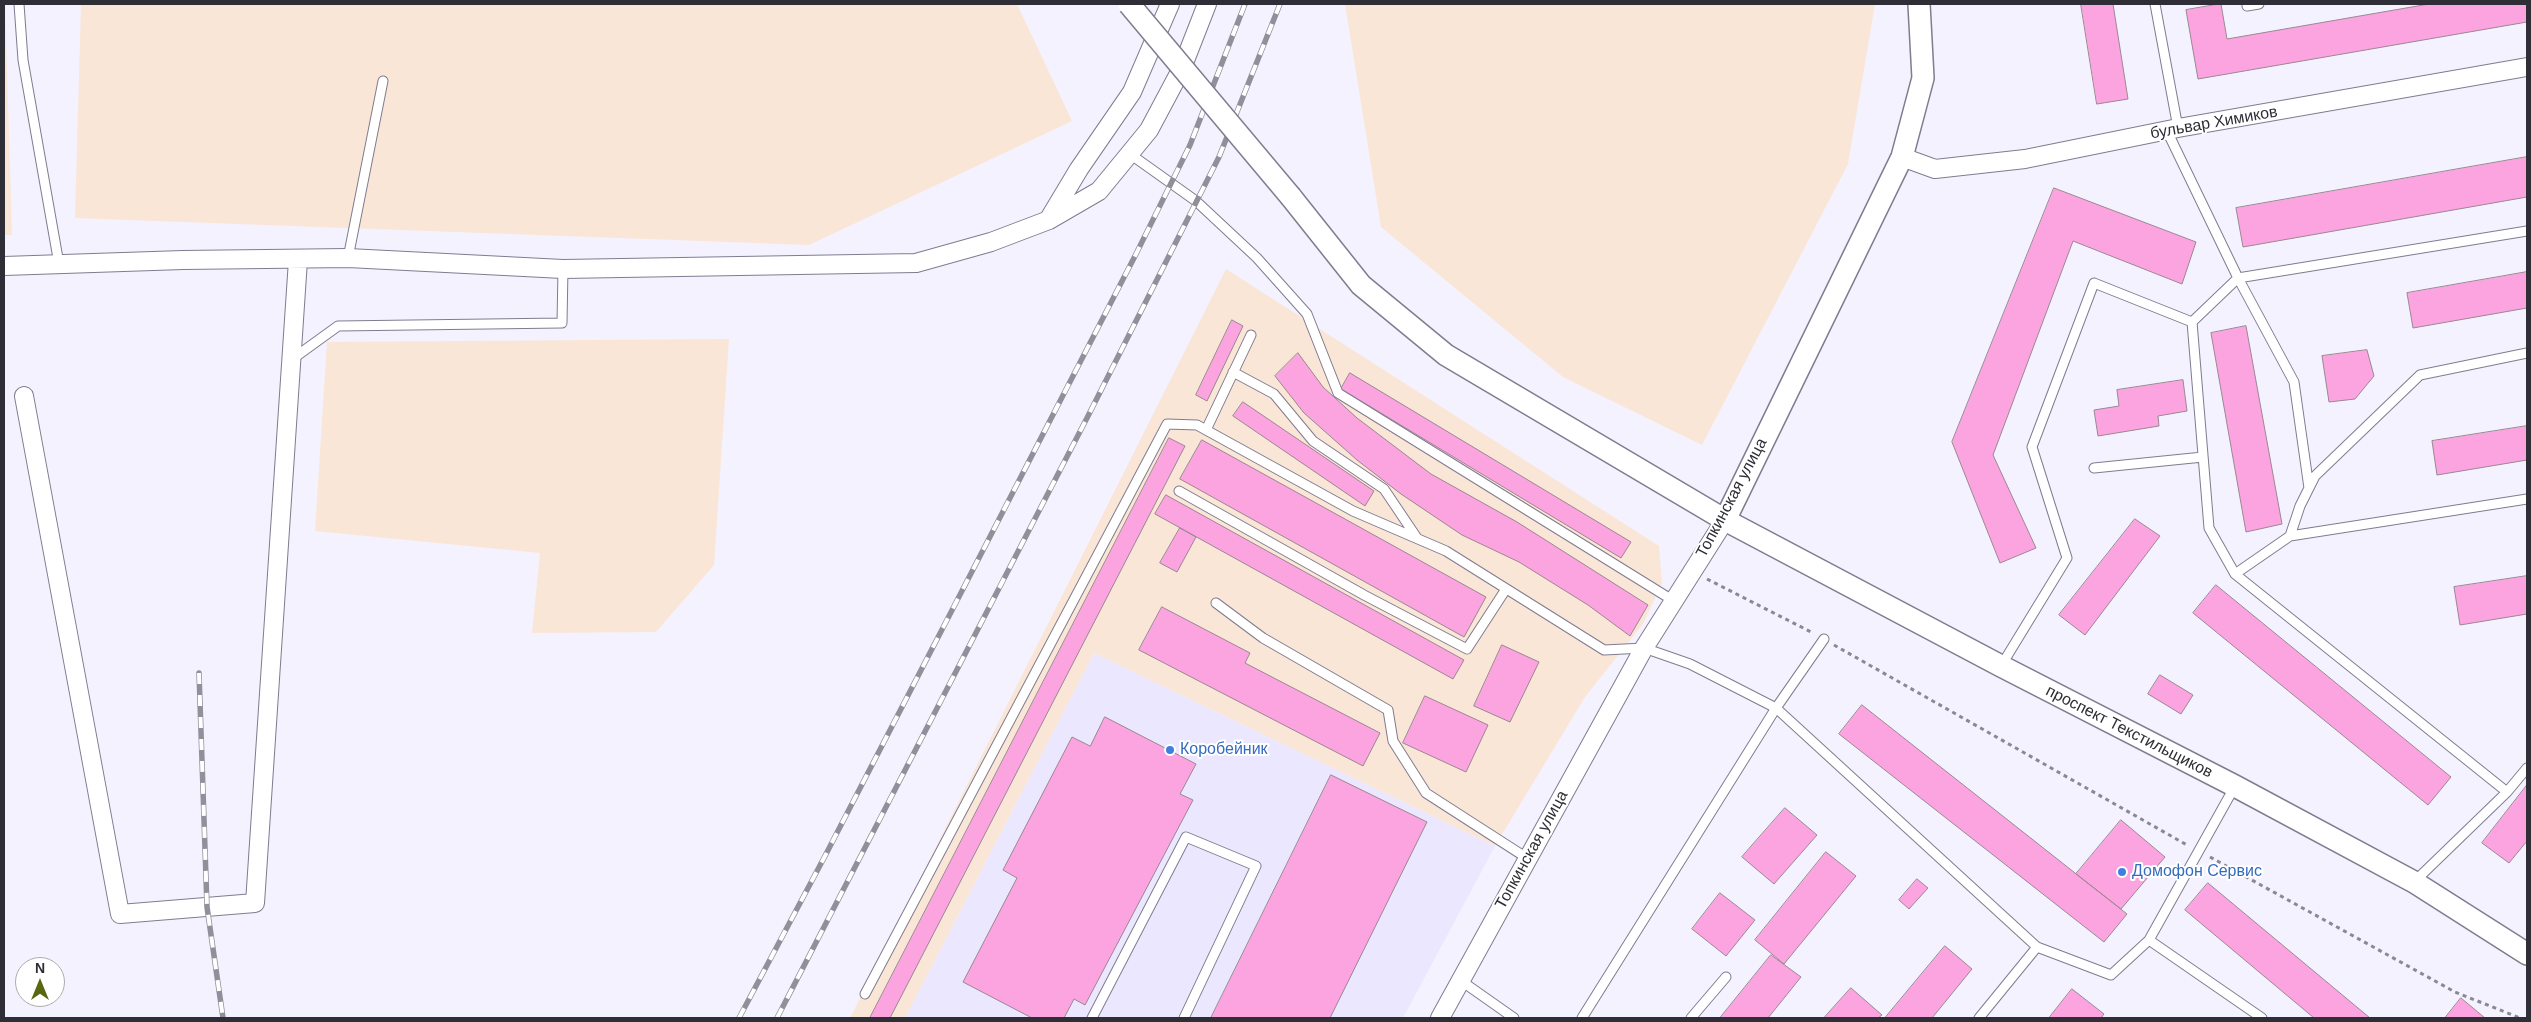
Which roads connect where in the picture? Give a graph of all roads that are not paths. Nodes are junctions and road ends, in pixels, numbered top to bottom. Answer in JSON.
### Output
{"nodes":[{"id":1,"x":19,"y":4,"type":"edge"},
{"id":2,"x":1129,"y":4,"type":"edge"},
{"id":3,"x":1170,"y":4,"type":"edge"},
{"id":4,"x":1207,"y":4,"type":"edge"},
{"id":5,"x":1920,"y":4,"type":"edge"},
{"id":6,"x":2155,"y":4,"type":"edge"},
{"id":7,"x":2259,"y":4,"type":"edge"},
{"id":8,"x":2247,"y":6,"type":"dead end"},
{"id":9,"x":2527,"y":67,"type":"edge"},
{"id":10,"x":383,"y":81,"type":"dead end"},
{"id":11,"x":2173,"y":129,"type":"junction"},
{"id":12,"x":1130,"y":154,"type":"junction"},
{"id":13,"x":1902,"y":157,"type":"junction"},
{"id":14,"x":1049,"y":220,"type":"junction"},
{"id":15,"x":2527,"y":231,"type":"edge"},
{"id":16,"x":348,"y":258,"type":"junction"},
{"id":17,"x":298,"y":260,"type":"junction"},
{"id":18,"x":59,"y":264,"type":"junction"},
{"id":19,"x":4,"y":266,"type":"edge"},
{"id":20,"x":563,"y":269,"type":"junction"},
{"id":21,"x":2238,"y":278,"type":"junction"},
{"id":22,"x":2192,"y":322,"type":"junction"},
{"id":23,"x":1251,"y":335,"type":"dead end"},
{"id":24,"x":2527,"y":353,"type":"edge"},
{"id":25,"x":291,"y":360,"type":"junction"},
{"id":26,"x":1233,"y":372,"type":"junction"},
{"id":27,"x":24,"y":396,"type":"dead end"},
{"id":28,"x":1206,"y":430,"type":"junction"},
{"id":29,"x":2203,"y":457,"type":"junction"},
{"id":30,"x":2094,"y":468,"type":"dead end"},
{"id":31,"x":2309,"y":488,"type":"junction"},
{"id":32,"x":1179,"y":490,"type":"dead end"},
{"id":33,"x":2527,"y":499,"type":"edge"},
{"id":34,"x":1725,"y":520,"type":"junction"},
{"id":35,"x":2290,"y":536,"type":"junction"},
{"id":36,"x":1418,"y":539,"type":"junction"},
{"id":37,"x":2235,"y":574,"type":"junction"},
{"id":38,"x":1506,"y":589,"type":"junction"},
{"id":39,"x":1674,"y":601,"type":"junction"},
{"id":40,"x":1216,"y":603,"type":"dead end"},
{"id":41,"x":1824,"y":639,"type":"road end"},
{"id":42,"x":1644,"y":648,"type":"junction"},
{"id":43,"x":2001,"y":666,"type":"junction"},
{"id":44,"x":1776,"y":708,"type":"junction"},
{"id":45,"x":2527,"y":768,"type":"edge"},
{"id":46,"x":2235,"y":786,"type":"junction"},
{"id":47,"x":2507,"y":792,"type":"junction"},
{"id":48,"x":1527,"y":858,"type":"junction"},
{"id":49,"x":2414,"y":882,"type":"junction"},
{"id":50,"x":2150,"y":940,"type":"junction"},
{"id":51,"x":2037,"y":946,"type":"junction"},
{"id":52,"x":2527,"y":954,"type":"edge"},
{"id":53,"x":1726,"y":977,"type":"dead end"},
{"id":54,"x":1460,"y":980,"type":"junction"},
{"id":55,"x":865,"y":994,"type":"dead end"},
{"id":56,"x":1092,"y":1018,"type":"edge"},
{"id":57,"x":1184,"y":1018,"type":"edge"},
{"id":58,"x":1440,"y":1018,"type":"edge"},
{"id":59,"x":1514,"y":1018,"type":"edge"},
{"id":60,"x":1582,"y":1018,"type":"edge"},
{"id":61,"x":1691,"y":1018,"type":"edge"},
{"id":62,"x":1980,"y":1018,"type":"edge"},
{"id":63,"x":2262,"y":1018,"type":"edge"}],
"edges":[{"from":1,"to":18,"type":"lane"},
{"from":2,"to":34,"type":"street","name":"проспект Текстильщиков","bridge":true},
{"from":3,"to":14,"type":"street"},
{"from":4,"to":12,"type":"street"},
{"from":5,"to":13,"type":"street","name":"Топкинская улица"},
{"from":6,"to":11,"type":"lane"},
{"from":7,"to":8,"type":"lane"},
{"from":9,"to":11,"type":"street","name":"бульвар Химиков"},
{"from":10,"to":16,"type":"lane"},
{"from":11,"to":13,"type":"street","name":"бульвар Химиков"},
{"from":11,"to":21,"type":"lane"},
{"from":12,"to":14,"type":"street"},
{"from":12,"to":39,"type":"lane"},
{"from":13,"to":34,"type":"street","name":"Топкинская улица"},
{"from":14,"to":20,"type":"street"},
{"from":15,"to":21,"type":"lane"},
{"from":16,"to":17,"type":"street"},
{"from":16,"to":20,"type":"street"},
{"from":17,"to":18,"type":"street"},
{"from":17,"to":25,"type":"street"},
{"from":18,"to":19,"type":"street"},
{"from":20,"to":25,"type":"lane"},
{"from":21,"to":22,"type":"lane"},
{"from":21,"to":31,"type":"lane"},
{"from":22,"to":29,"type":"lane"},
{"from":22,"to":43,"type":"lane"},
{"from":23,"to":26,"type":"lane"},
{"from":24,"to":31,"type":"lane"},
{"from":25,"to":27,"type":"street"},
{"from":26,"to":28,"type":"lane"},
{"from":26,"to":36,"type":"lane"},
{"from":28,"to":36,"type":"lane"},
{"from":28,"to":55,"type":"lane"},
{"from":29,"to":30,"type":"lane"},
{"from":29,"to":37,"type":"lane"},
{"from":31,"to":35,"type":"lane"},
{"from":32,"to":38,"type":"lane"},
{"from":33,"to":35,"type":"lane"},
{"from":34,"to":39,"type":"street","name":"Топкинская улица"},
{"from":34,"to":43,"type":"street","name":"проспект Текстильщиков"},
{"from":35,"to":37,"type":"lane"},
{"from":36,"to":38,"type":"lane"},
{"from":37,"to":47,"type":"lane"},
{"from":38,"to":42,"type":"lane"},
{"from":39,"to":42,"type":"street","name":"Топкинская улица"},
{"from":40,"to":48,"type":"lane"},
{"from":41,"to":44,"type":"lane"},
{"from":42,"to":44,"type":"lane"},
{"from":42,"to":48,"type":"street","name":"Топкинская улица"},
{"from":43,"to":46,"type":"street","name":"проспект Текстильщиков"},
{"from":44,"to":51,"type":"lane"},
{"from":44,"to":60,"type":"lane"},
{"from":45,"to":47,"type":"lane"},
{"from":46,"to":49,"type":"street","name":"проспект Текстильщиков"},
{"from":46,"to":50,"type":"lane"},
{"from":47,"to":49,"type":"lane"},
{"from":48,"to":54,"type":"street","name":"Топкинская улица"},
{"from":49,"to":52,"type":"street","name":"проспект Текстильщиков"},
{"from":50,"to":51,"type":"lane"},
{"from":50,"to":63,"type":"lane"},
{"from":51,"to":62,"type":"lane"},
{"from":53,"to":61,"type":"lane"},
{"from":54,"to":58,"type":"street","name":"Топкинская улица"},
{"from":54,"to":59,"type":"lane"},
{"from":56,"to":57,"type":"lane"}]}
